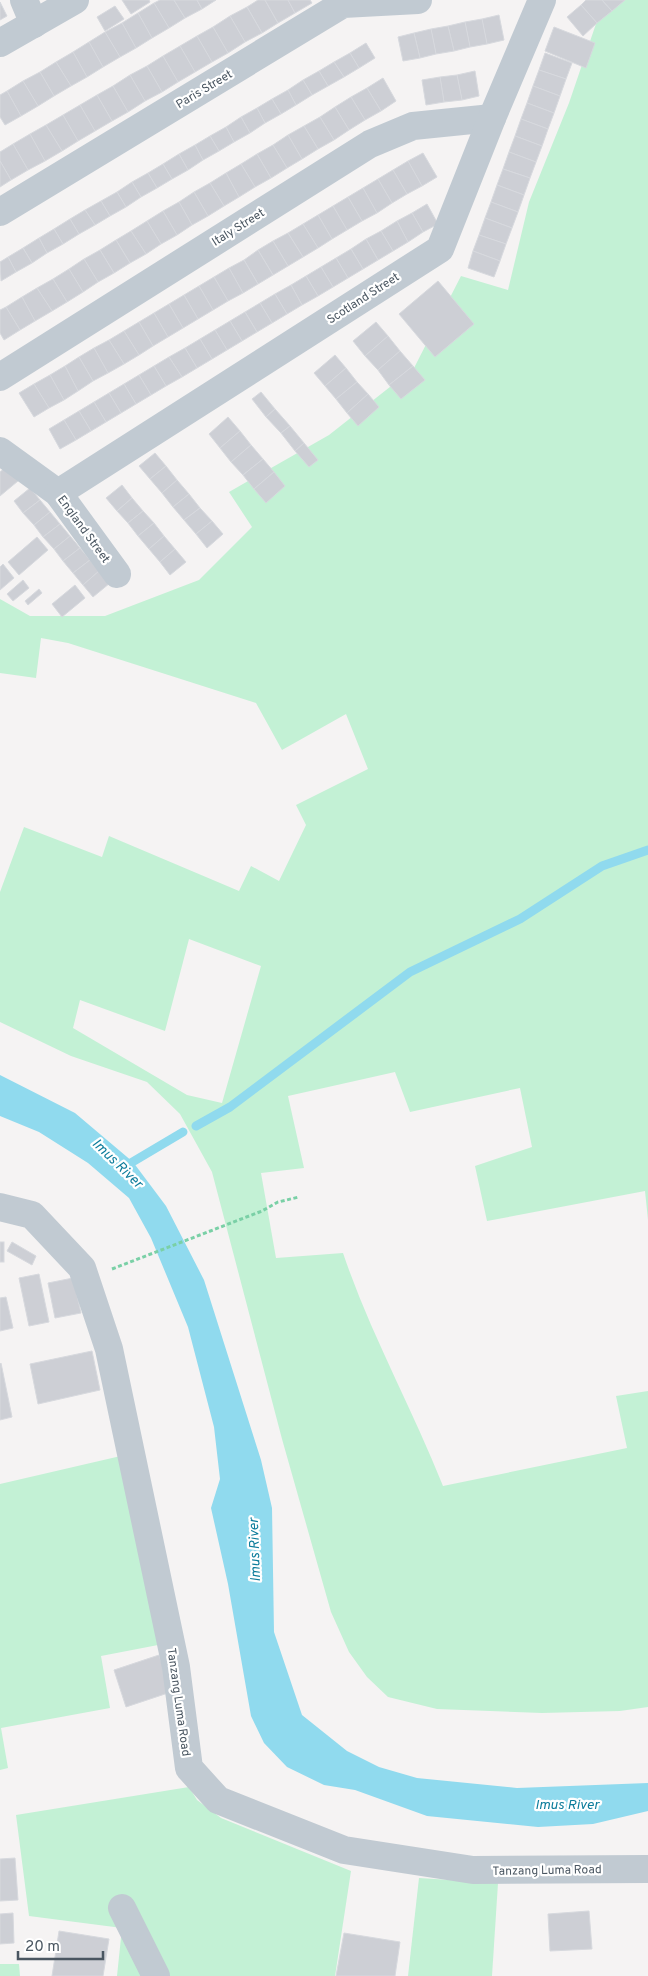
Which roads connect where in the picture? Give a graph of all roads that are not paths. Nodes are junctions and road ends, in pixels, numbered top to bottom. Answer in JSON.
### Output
{"nodes":[{"id":1,"x":76,"y":0,"type":"edge"},
{"id":2,"x":418,"y":0,"type":"edge"},
{"id":3,"x":542,"y":0,"type":"edge"},
{"id":4,"x":29,"y":12,"type":"edge"},
{"id":5,"x":0,"y":43,"type":"edge"},
{"id":6,"x":492,"y":118,"type":"junction"},
{"id":7,"x":0,"y":212,"type":"edge"},
{"id":8,"x":0,"y":377,"type":"edge"},
{"id":9,"x":0,"y":452,"type":"edge"},
{"id":10,"x":58,"y":493,"type":"junction"},
{"id":11,"x":117,"y":574,"type":"dead end"},
{"id":12,"x":0,"y":1207,"type":"edge"},
{"id":13,"x":648,"y":1869,"type":"edge"},
{"id":14,"x":122,"y":1908,"type":"dead end"},
{"id":15,"x":156,"y":1976,"type":"edge"}],
"edges":[{"from":1,"to":4,"type":"street"},
{"from":2,"to":7,"type":"street","name":"Paris Street"},
{"from":3,"to":6,"type":"street","name":"Scotland Street"},
{"from":4,"to":5,"type":"street"},
{"from":6,"to":8,"type":"street","name":"Italy Street"},
{"from":6,"to":10,"type":"street","name":"Scotland Street"},
{"from":9,"to":10,"type":"street","name":"England Street"},
{"from":10,"to":11,"type":"street","name":"England Street"},
{"from":12,"to":13,"type":"street","name":"Tanzang Luma Road"},
{"from":14,"to":15,"type":"street"}]}
